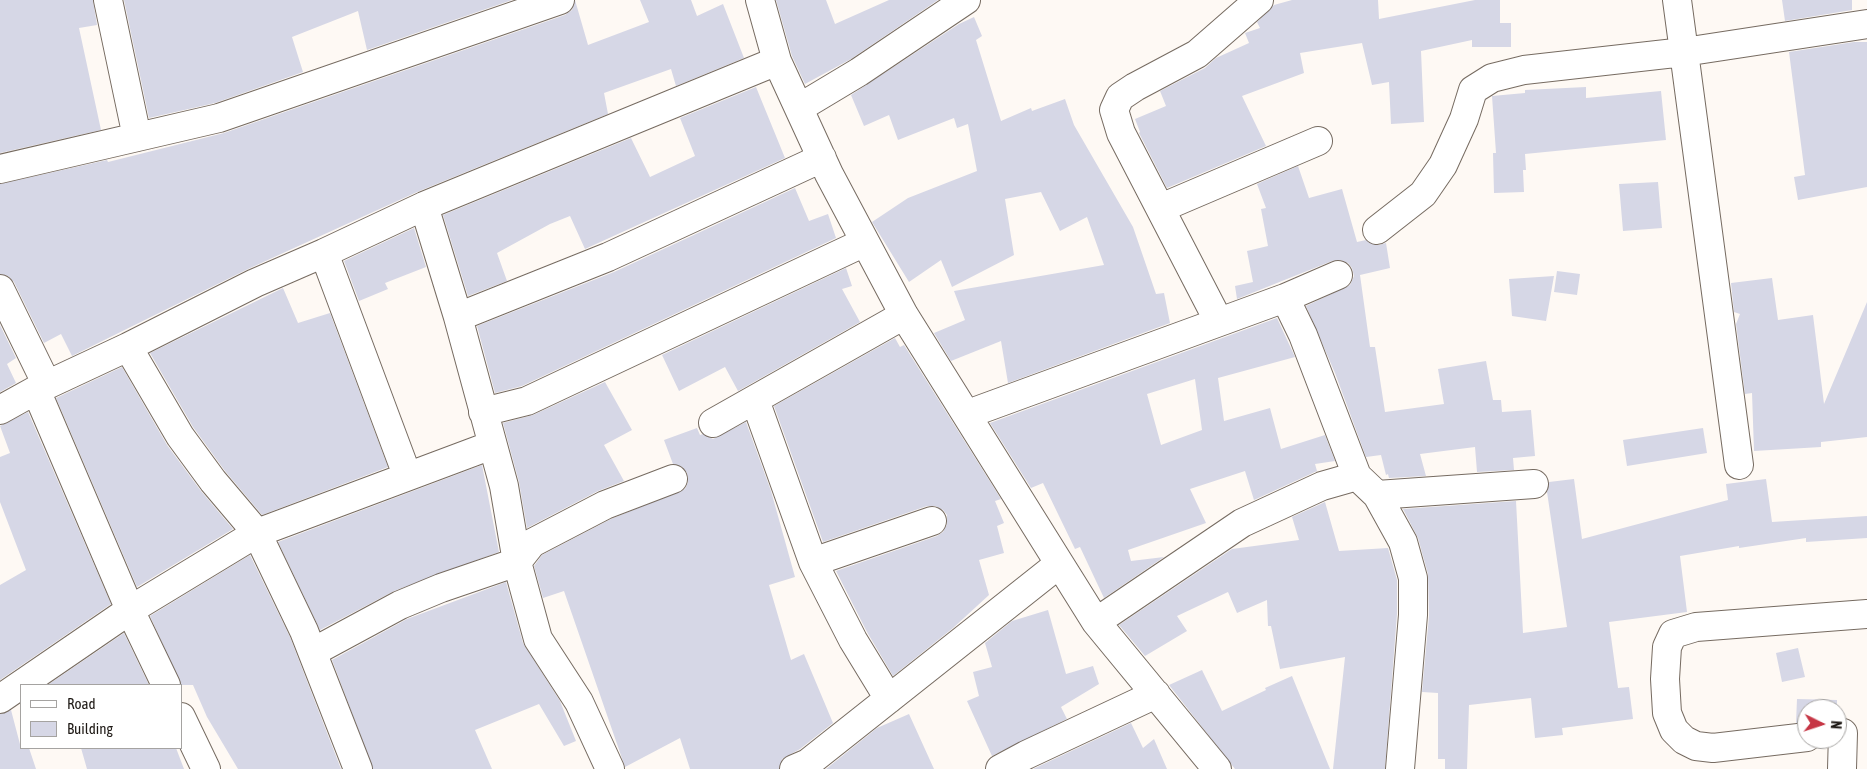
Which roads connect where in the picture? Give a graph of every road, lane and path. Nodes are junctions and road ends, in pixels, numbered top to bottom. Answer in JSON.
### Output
{"nodes":[{"id":1,"x":108,"y":0,"type":"edge"},
{"id":2,"x":560,"y":0,"type":"edge"},
{"id":3,"x":760,"y":0,"type":"edge"},
{"id":4,"x":966,"y":0,"type":"edge"},
{"id":5,"x":1259,"y":0,"type":"edge"},
{"id":6,"x":1677,"y":0,"type":"edge"},
{"id":7,"x":1867,"y":24,"type":"edge"},
{"id":8,"x":1684,"y":52,"type":"junction"},
{"id":9,"x":778,"y":61,"type":"junction"},
{"id":10,"x":799,"y":108,"type":"junction"},
{"id":11,"x":137,"y":137,"type":"junction"},
{"id":12,"x":1318,"y":141,"type":"dead end"},
{"id":13,"x":822,"y":158,"type":"junction"},
{"id":14,"x":0,"y":169,"type":"edge"},
{"id":15,"x":424,"y":206,"type":"junction"},
{"id":16,"x":1161,"y":208,"type":"junction"},
{"id":17,"x":1377,"y":230,"type":"dead end"},
{"id":18,"x":865,"y":242,"type":"junction"},
{"id":19,"x":324,"y":253,"type":"junction"},
{"id":20,"x":1338,"y":275,"type":"dead end"},
{"id":21,"x":0,"y":289,"type":"edge"},
{"id":22,"x":1285,"y":298,"type":"junction"},
{"id":23,"x":904,"y":315,"type":"junction"},
{"id":24,"x":458,"y":318,"type":"junction"},
{"id":25,"x":1219,"y":322,"type":"junction"},
{"id":26,"x":128,"y":347,"type":"junction"},
{"id":27,"x":42,"y":387,"type":"junction"},
{"id":28,"x":755,"y":400,"type":"junction"},
{"id":29,"x":0,"y":410,"type":"edge"},
{"id":30,"x":484,"y":412,"type":"junction"},
{"id":31,"x":968,"y":414,"type":"junction"},
{"id":32,"x":713,"y":423,"type":"dead end"},
{"id":33,"x":492,"y":445,"type":"junction"},
{"id":34,"x":1739,"y":466,"type":"dead end"},
{"id":35,"x":407,"y":475,"type":"junction"},
{"id":36,"x":1357,"y":476,"type":"junction"},
{"id":37,"x":673,"y":479,"type":"dead end"},
{"id":38,"x":1534,"y":484,"type":"dead end"},
{"id":39,"x":1377,"y":495,"type":"junction"},
{"id":40,"x":932,"y":521,"type":"dead end"},
{"id":41,"x":257,"y":532,"type":"junction"},
{"id":42,"x":517,"y":562,"type":"junction"},
{"id":43,"x":813,"y":562,"type":"junction"},
{"id":44,"x":1059,"y":564,"type":"junction"},
{"id":45,"x":130,"y":610,"type":"junction"},
{"id":46,"x":1867,"y":614,"type":"edge"},
{"id":47,"x":1096,"y":622,"type":"junction"},
{"id":48,"x":313,"y":652,"type":"junction"},
{"id":49,"x":22,"y":684,"type":"edge"},
{"id":50,"x":166,"y":684,"type":"edge"},
{"id":51,"x":20,"y":685,"type":"edge"},
{"id":52,"x":1156,"y":694,"type":"junction"},
{"id":53,"x":0,"y":699,"type":"edge"},
{"id":54,"x":889,"y":699,"type":"junction"},
{"id":55,"x":182,"y":719,"type":"edge"},
{"id":56,"x":1849,"y":732,"type":"edge"},
{"id":57,"x":1797,"y":738,"type":"edge"},
{"id":58,"x":206,"y":769,"type":"edge"},
{"id":59,"x":358,"y":769,"type":"edge"},
{"id":60,"x":610,"y":769,"type":"edge"},
{"id":61,"x":794,"y":769,"type":"edge"},
{"id":62,"x":1000,"y":769,"type":"edge"},
{"id":63,"x":1217,"y":769,"type":"edge"},
{"id":64,"x":1400,"y":769,"type":"edge"},
{"id":65,"x":1842,"y":769,"type":"edge"}],
"edges":[{"from":1,"to":11,"type":"street"},
{"from":2,"to":11,"type":"street"},
{"from":3,"to":9,"type":"street"},
{"from":4,"to":10,"type":"street"},
{"from":5,"to":16,"type":"street"},
{"from":6,"to":8,"type":"street"},
{"from":7,"to":8,"type":"street"},
{"from":8,"to":17,"type":"street"},
{"from":8,"to":34,"type":"street"},
{"from":9,"to":10,"type":"street"},
{"from":9,"to":15,"type":"street"},
{"from":10,"to":13,"type":"street"},
{"from":11,"to":14,"type":"street"},
{"from":12,"to":16,"type":"street"},
{"from":13,"to":18,"type":"street"},
{"from":13,"to":24,"type":"street"},
{"from":15,"to":19,"type":"street"},
{"from":15,"to":24,"type":"street"},
{"from":16,"to":25,"type":"street"},
{"from":18,"to":23,"type":"street"},
{"from":18,"to":30,"type":"street"},
{"from":19,"to":26,"type":"street"},
{"from":19,"to":35,"type":"street"},
{"from":20,"to":22,"type":"street"},
{"from":21,"to":27,"type":"street"},
{"from":22,"to":25,"type":"street"},
{"from":22,"to":36,"type":"street"},
{"from":23,"to":28,"type":"street"},
{"from":23,"to":31,"type":"street"},
{"from":24,"to":30,"type":"street"},
{"from":25,"to":31,"type":"street"},
{"from":26,"to":27,"type":"street"},
{"from":26,"to":41,"type":"street"},
{"from":27,"to":29,"type":"street"},
{"from":27,"to":45,"type":"street"},
{"from":28,"to":32,"type":"street"},
{"from":28,"to":43,"type":"street"},
{"from":30,"to":33,"type":"street"},
{"from":31,"to":44,"type":"street"},
{"from":33,"to":35,"type":"street"},
{"from":33,"to":42,"type":"street"},
{"from":35,"to":41,"type":"street"},
{"from":36,"to":39,"type":"street"},
{"from":36,"to":47,"type":"street"},
{"from":37,"to":42,"type":"street"},
{"from":38,"to":39,"type":"street"},
{"from":39,"to":64,"type":"street"},
{"from":40,"to":43,"type":"street"},
{"from":41,"to":45,"type":"street"},
{"from":41,"to":48,"type":"street"},
{"from":42,"to":48,"type":"street"},
{"from":42,"to":60,"type":"street"},
{"from":43,"to":54,"type":"street"},
{"from":44,"to":47,"type":"street"},
{"from":44,"to":54,"type":"street"},
{"from":45,"to":49,"type":"street"},
{"from":45,"to":50,"type":"street"},
{"from":46,"to":57,"type":"street"},
{"from":47,"to":52,"type":"street"},
{"from":48,"to":59,"type":"street"},
{"from":51,"to":53,"type":"street"},
{"from":52,"to":62,"type":"street"},
{"from":52,"to":63,"type":"street"},
{"from":54,"to":61,"type":"street"},
{"from":55,"to":58,"type":"street"},
{"from":56,"to":65,"type":"street"}]}
